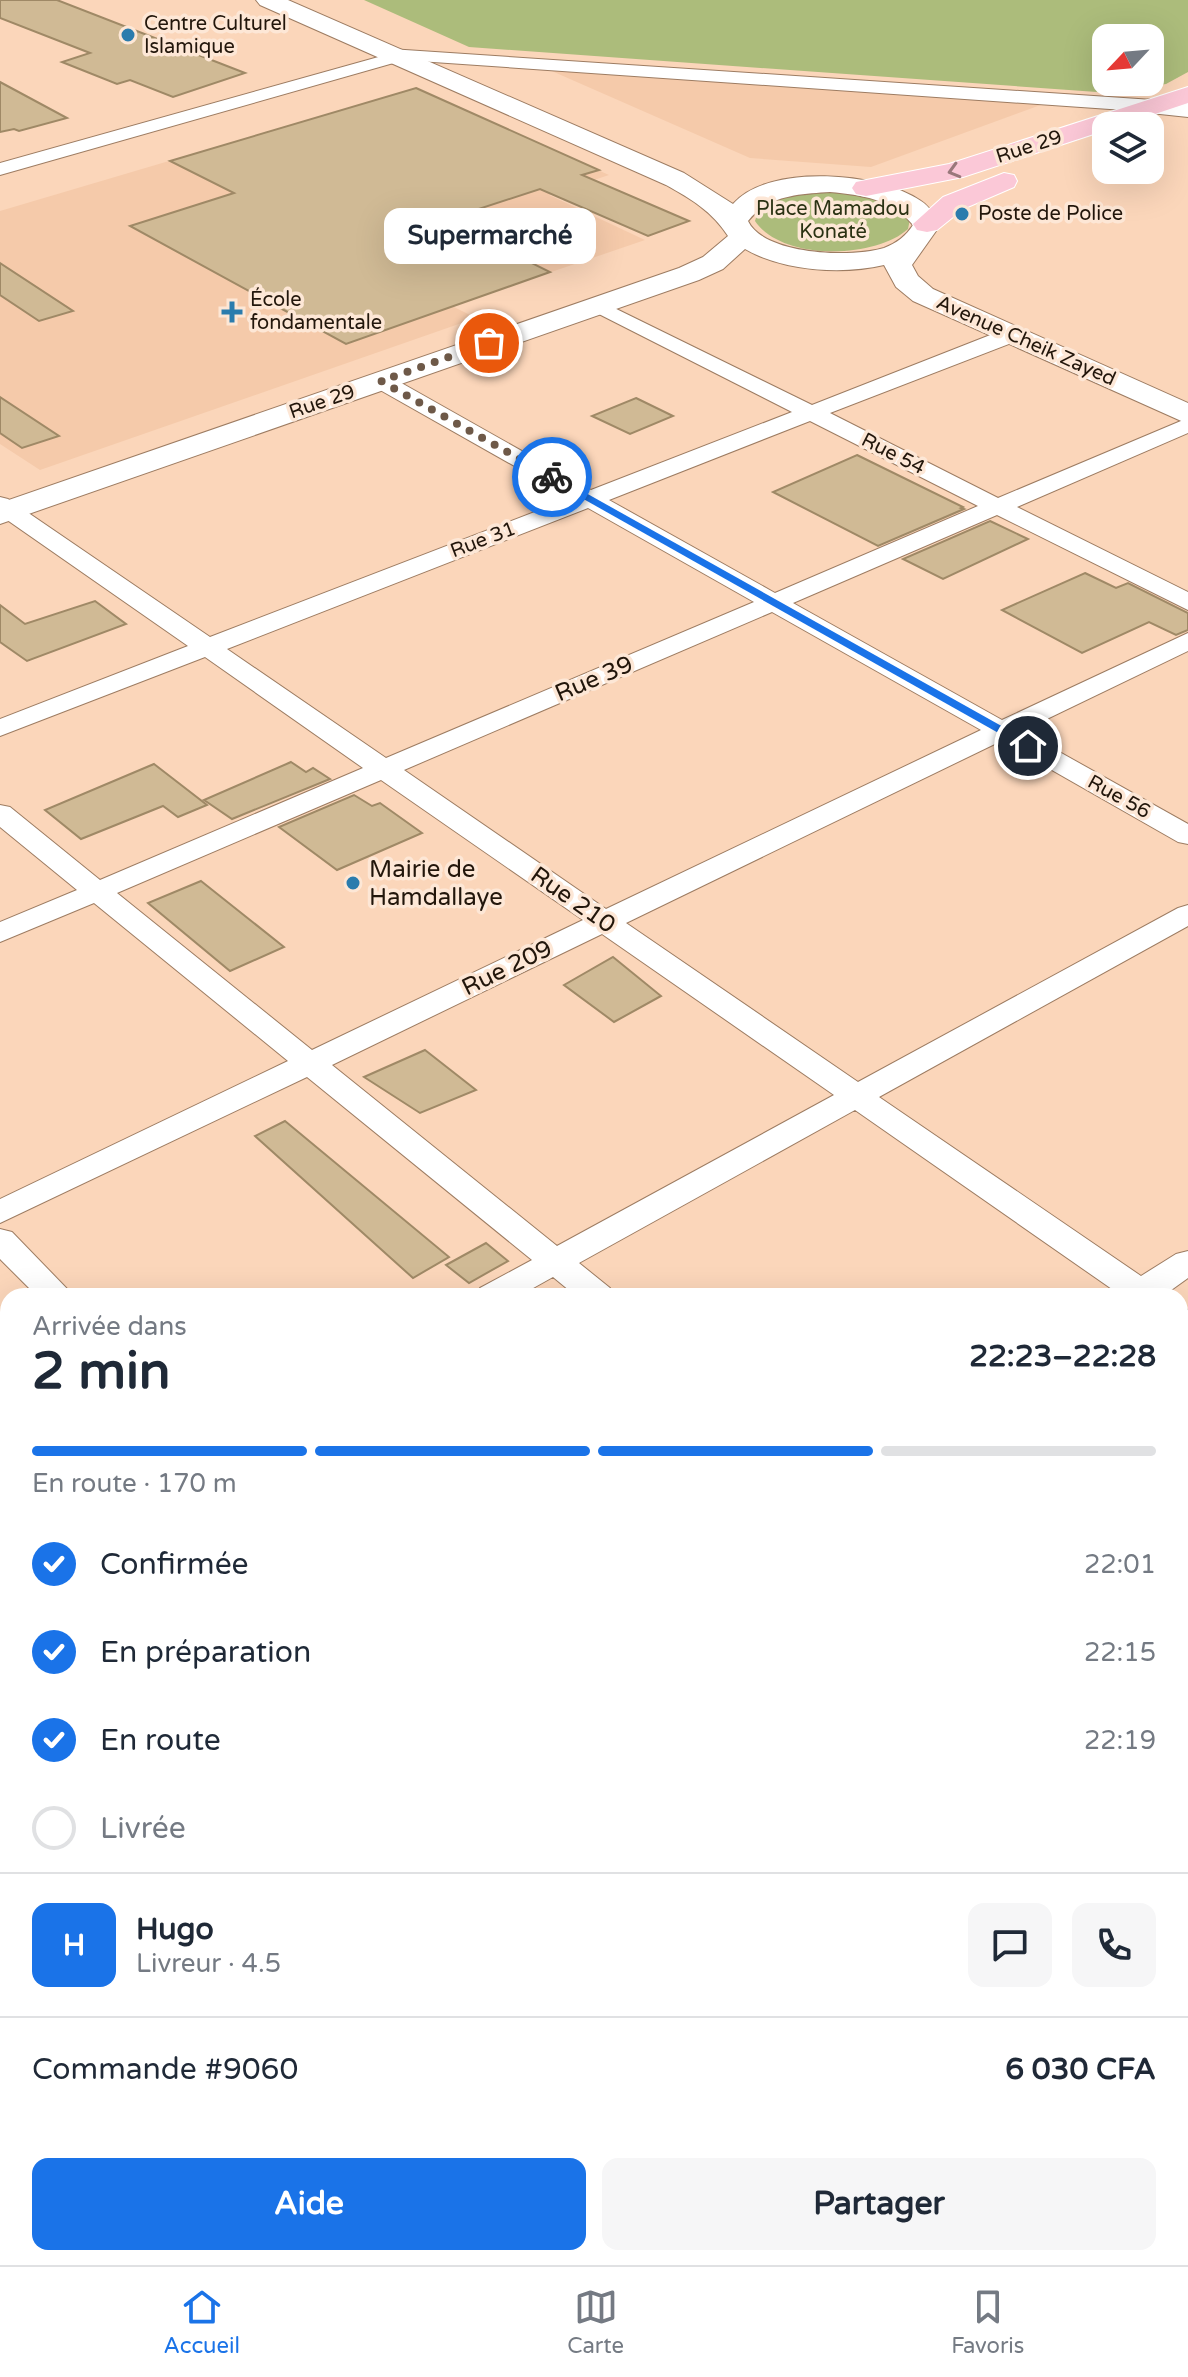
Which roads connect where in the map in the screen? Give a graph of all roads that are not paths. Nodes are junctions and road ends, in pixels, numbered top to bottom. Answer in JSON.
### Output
{"nodes":[{"id":1,"x":268,"y":0,"type":"edge"},
{"id":2,"x":394,"y":55,"type":"junction"},
{"id":3,"x":1172,"y":109,"type":"edge"},
{"id":4,"x":1092,"y":151,"type":"edge"},
{"id":5,"x":0,"y":169,"type":"edge"},
{"id":6,"x":675,"y":179,"type":"junction"},
{"id":7,"x":866,"y":188,"type":"junction"},
{"id":8,"x":781,"y":189,"type":"junction"},
{"id":9,"x":739,"y":229,"type":"junction"},
{"id":10,"x":921,"y":234,"type":"junction"},
{"id":11,"x":812,"y":260,"type":"junction"},
{"id":12,"x":689,"y":274,"type":"junction"},
{"id":13,"x":923,"y":295,"type":"junction"},
{"id":14,"x":598,"y":306,"type":"junction"},
{"id":15,"x":1011,"y":335,"type":"junction"},
{"id":16,"x":381,"y":381,"type":"junction"},
{"id":17,"x":810,"y":412,"type":"junction"},
{"id":18,"x":1188,"y":415,"type":"edge"},
{"id":19,"x":1188,"y":425,"type":"edge"},
{"id":20,"x":589,"y":498,"type":"junction"},
{"id":21,"x":998,"y":507,"type":"junction"},
{"id":22,"x":3,"y":509,"type":"edge"},
{"id":23,"x":774,"y":602,"type":"junction"},
{"id":24,"x":1188,"y":602,"type":"edge"},
{"id":25,"x":1188,"y":641,"type":"edge"},
{"id":26,"x":207,"y":647,"type":"junction"},
{"id":27,"x":0,"y":728,"type":"edge"},
{"id":28,"x":1002,"y":731,"type":"junction"},
{"id":29,"x":384,"y":769,"type":"junction"},
{"id":30,"x":0,"y":813,"type":"edge"},
{"id":31,"x":1188,"y":836,"type":"edge"},
{"id":32,"x":98,"y":891,"type":"junction"},
{"id":33,"x":1188,"y":914,"type":"edge"},
{"id":34,"x":604,"y":922,"type":"junction"},
{"id":35,"x":0,"y":933,"type":"edge"},
{"id":36,"x":310,"y":1063,"type":"junction"},
{"id":37,"x":857,"y":1096,"type":"junction"},
{"id":38,"x":0,"y":1212,"type":"edge"},
{"id":39,"x":0,"y":1240,"type":"edge"},
{"id":40,"x":555,"y":1262,"type":"junction"},
{"id":41,"x":1188,"y":1262,"type":"edge"},
{"id":42,"x":49,"y":1288,"type":"edge"},
{"id":43,"x":507,"y":1288,"type":"edge"},
{"id":44,"x":588,"y":1288,"type":"edge"},
{"id":45,"x":1131,"y":1288,"type":"edge"},
{"id":46,"x":1151,"y":1288,"type":"edge"}],
"edges":[{"from":1,"to":2,"type":"main road"},
{"from":2,"to":3,"type":"street"},
{"from":2,"to":5,"type":"street"},
{"from":2,"to":6,"type":"main road"},
{"from":3,"to":7,"type":"main road","name":"Rue 29","one_way":true},
{"from":4,"to":10,"type":"main road"},
{"from":6,"to":8,"type":"main road"},
{"from":6,"to":9,"type":"main road"},
{"from":7,"to":8,"type":"main road"},
{"from":7,"to":10,"type":"main road"},
{"from":8,"to":9,"type":"main road"},
{"from":9,"to":11,"type":"main road"},
{"from":9,"to":12,"type":"main road","name":"Rue 29"},
{"from":10,"to":11,"type":"main road"},
{"from":10,"to":13,"type":"main road","name":"Avenue Cheik Zayed"},
{"from":11,"to":12,"type":"main road","name":"Rue 29"},
{"from":11,"to":13,"type":"main road"},
{"from":12,"to":14,"type":"main road","name":"Rue 29"},
{"from":13,"to":15,"type":"main road","name":"Avenue Cheik Zayed"},
{"from":14,"to":16,"type":"main road","name":"Rue 29"},
{"from":14,"to":17,"type":"street","name":"Rue 54"},
{"from":15,"to":17,"type":"street","name":"Rue 31"},
{"from":15,"to":18,"type":"main road","name":"Avenue Cheik Zayed"},
{"from":16,"to":20,"type":"street","name":"Rue 56"},
{"from":16,"to":22,"type":"main road","name":"Rue 29"},
{"from":17,"to":20,"type":"street","name":"Rue 31"},
{"from":17,"to":21,"type":"street","name":"Rue 54"},
{"from":19,"to":21,"type":"street","name":"Rue 39"},
{"from":20,"to":23,"type":"street","name":"Rue 56"},
{"from":20,"to":26,"type":"street","name":"Rue 31"},
{"from":21,"to":23,"type":"street","name":"Rue 39"},
{"from":21,"to":24,"type":"street","name":"Rue 54"},
{"from":22,"to":26,"type":"street","name":"Rue 210"},
{"from":23,"to":28,"type":"street","name":"Rue 56"},
{"from":23,"to":29,"type":"street","name":"Rue 39"},
{"from":25,"to":28,"type":"street","name":"Rue 209"},
{"from":26,"to":27,"type":"street","name":"Rue 31"},
{"from":26,"to":29,"type":"street","name":"Rue 210"},
{"from":28,"to":31,"type":"street","name":"Rue 56"},
{"from":28,"to":34,"type":"street","name":"Rue 209"},
{"from":29,"to":32,"type":"street","name":"Rue 39"},
{"from":29,"to":34,"type":"street","name":"Rue 210"},
{"from":30,"to":32,"type":"street"},
{"from":32,"to":35,"type":"street","name":"Rue 39"},
{"from":32,"to":36,"type":"street"},
{"from":33,"to":37,"type":"street"},
{"from":34,"to":36,"type":"street","name":"Rue 209"},
{"from":34,"to":37,"type":"street","name":"Rue 210"},
{"from":36,"to":38,"type":"street","name":"Rue 209"},
{"from":36,"to":40,"type":"street"},
{"from":37,"to":40,"type":"street"},
{"from":37,"to":45,"type":"street","name":"Rue 210"},
{"from":39,"to":42,"type":"street"},
{"from":40,"to":43,"type":"street"},
{"from":40,"to":44,"type":"street"},
{"from":41,"to":46,"type":"street"}]}
